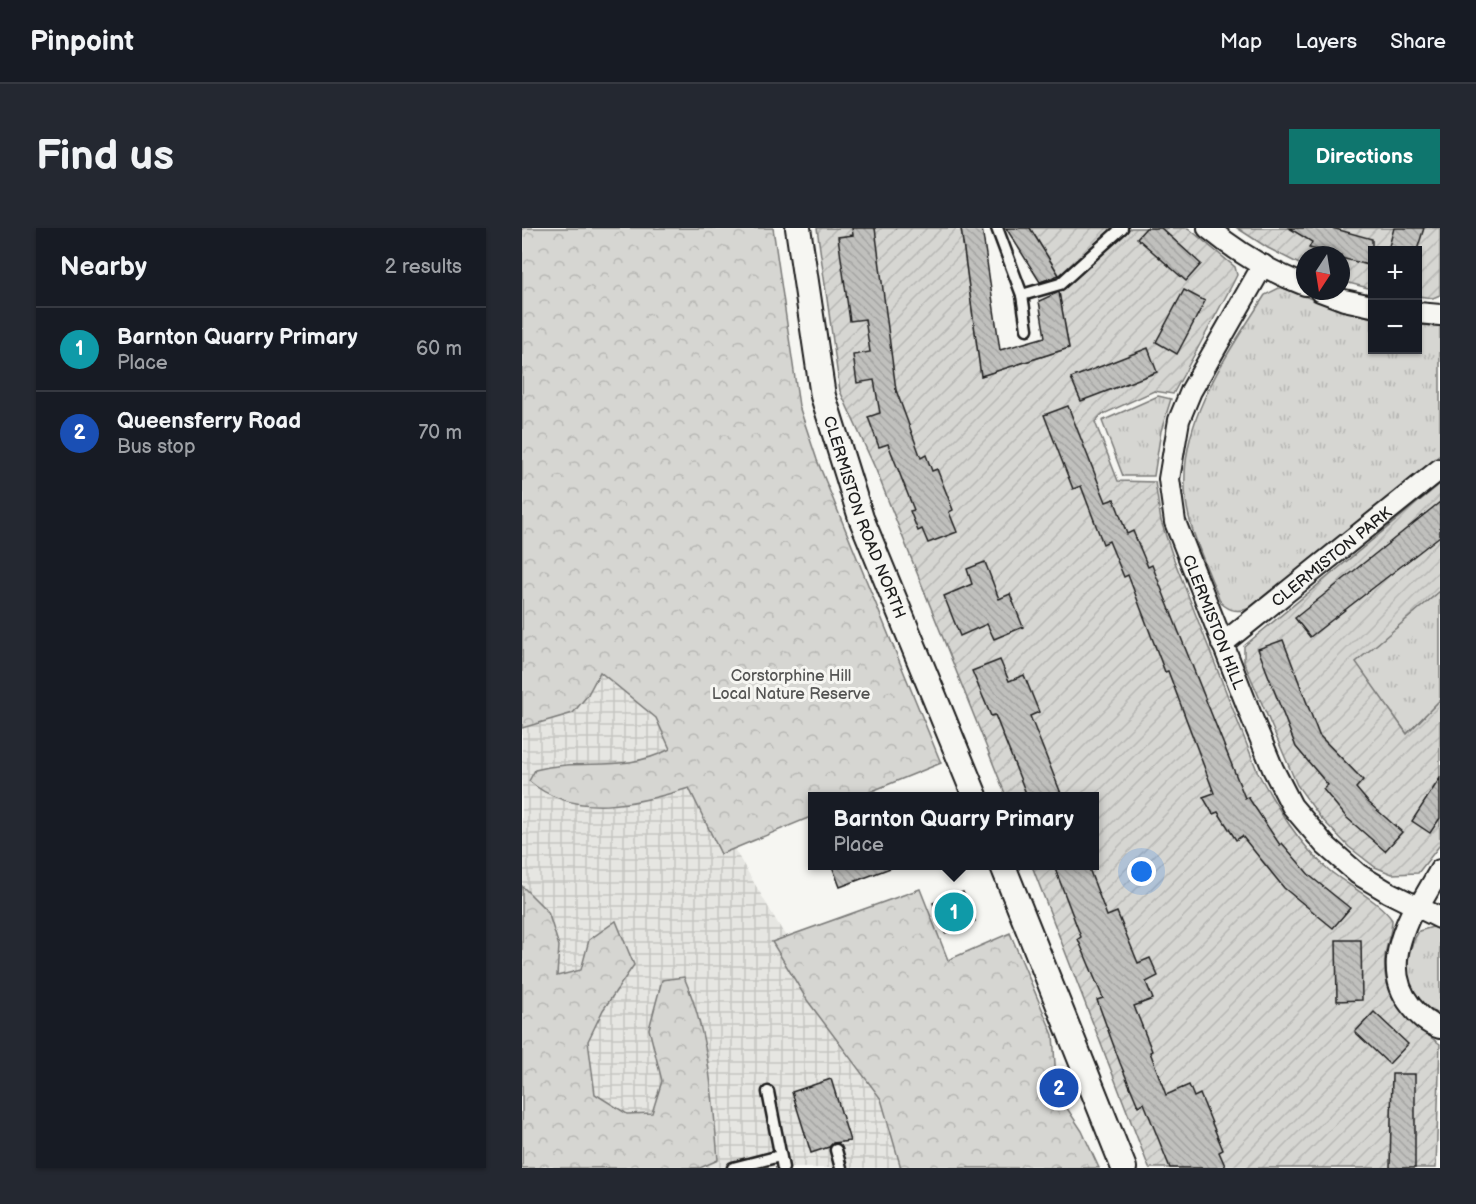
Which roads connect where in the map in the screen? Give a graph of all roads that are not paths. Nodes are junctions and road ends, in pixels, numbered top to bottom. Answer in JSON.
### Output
{"nodes":[{"id":1,"x":798,"y":228,"type":"edge"},
{"id":2,"x":997,"y":228,"type":"edge"},
{"id":3,"x":1122,"y":228,"type":"edge"},
{"id":4,"x":1208,"y":228,"type":"edge"},
{"id":5,"x":1263,"y":265,"type":"junction"},
{"id":6,"x":1296,"y":281,"type":"edge"},
{"id":7,"x":1022,"y":295,"type":"junction"},
{"id":8,"x":1344,"y":300,"type":"edge"},
{"id":9,"x":1368,"y":305,"type":"edge"},
{"id":10,"x":1422,"y":313,"type":"edge"},
{"id":11,"x":1440,"y":315,"type":"edge"},
{"id":12,"x":1027,"y":328,"type":"dead end"},
{"id":13,"x":1440,"y":470,"type":"edge"},
{"id":14,"x":1222,"y":644,"type":"junction"},
{"id":15,"x":973,"y":792,"type":"edge"},
{"id":16,"x":1005,"y":870,"type":"edge"},
{"id":17,"x":1440,"y":870,"type":"edge"},
{"id":18,"x":1416,"y":907,"type":"junction"},
{"id":19,"x":1440,"y":918,"type":"edge"},
{"id":20,"x":1440,"y":1028,"type":"edge"},
{"id":21,"x":768,"y":1092,"type":"dead end"},
{"id":22,"x":836,"y":1149,"type":"dead end"},
{"id":23,"x":780,"y":1156,"type":"junction"},
{"id":24,"x":733,"y":1168,"type":"edge"},
{"id":25,"x":783,"y":1168,"type":"edge"},
{"id":26,"x":841,"y":1168,"type":"edge"},
{"id":27,"x":1124,"y":1168,"type":"edge"}],
"edges":[{"from":1,"to":15,"type":"street","name":"CLERMISTON ROAD NORTH"},
{"from":2,"to":7,"type":"lane"},
{"from":3,"to":7,"type":"lane"},
{"from":4,"to":5,"type":"street"},
{"from":5,"to":6,"type":"street"},
{"from":5,"to":14,"type":"street","name":"CLERMISTON HILL"},
{"from":7,"to":12,"type":"lane"},
{"from":8,"to":9,"type":"street"},
{"from":10,"to":11,"type":"street"},
{"from":13,"to":14,"type":"street","name":"CLERMISTON PARK"},
{"from":14,"to":18,"type":"street","name":"CLERMISTON HILL"},
{"from":16,"to":27,"type":"street"},
{"from":17,"to":18,"type":"street"},
{"from":18,"to":19,"type":"street","name":"CLERMISTON HILL"},
{"from":18,"to":20,"type":"street"},
{"from":21,"to":23,"type":"lane"},
{"from":22,"to":26,"type":"lane"},
{"from":23,"to":24,"type":"lane"},
{"from":23,"to":25,"type":"lane"}]}
